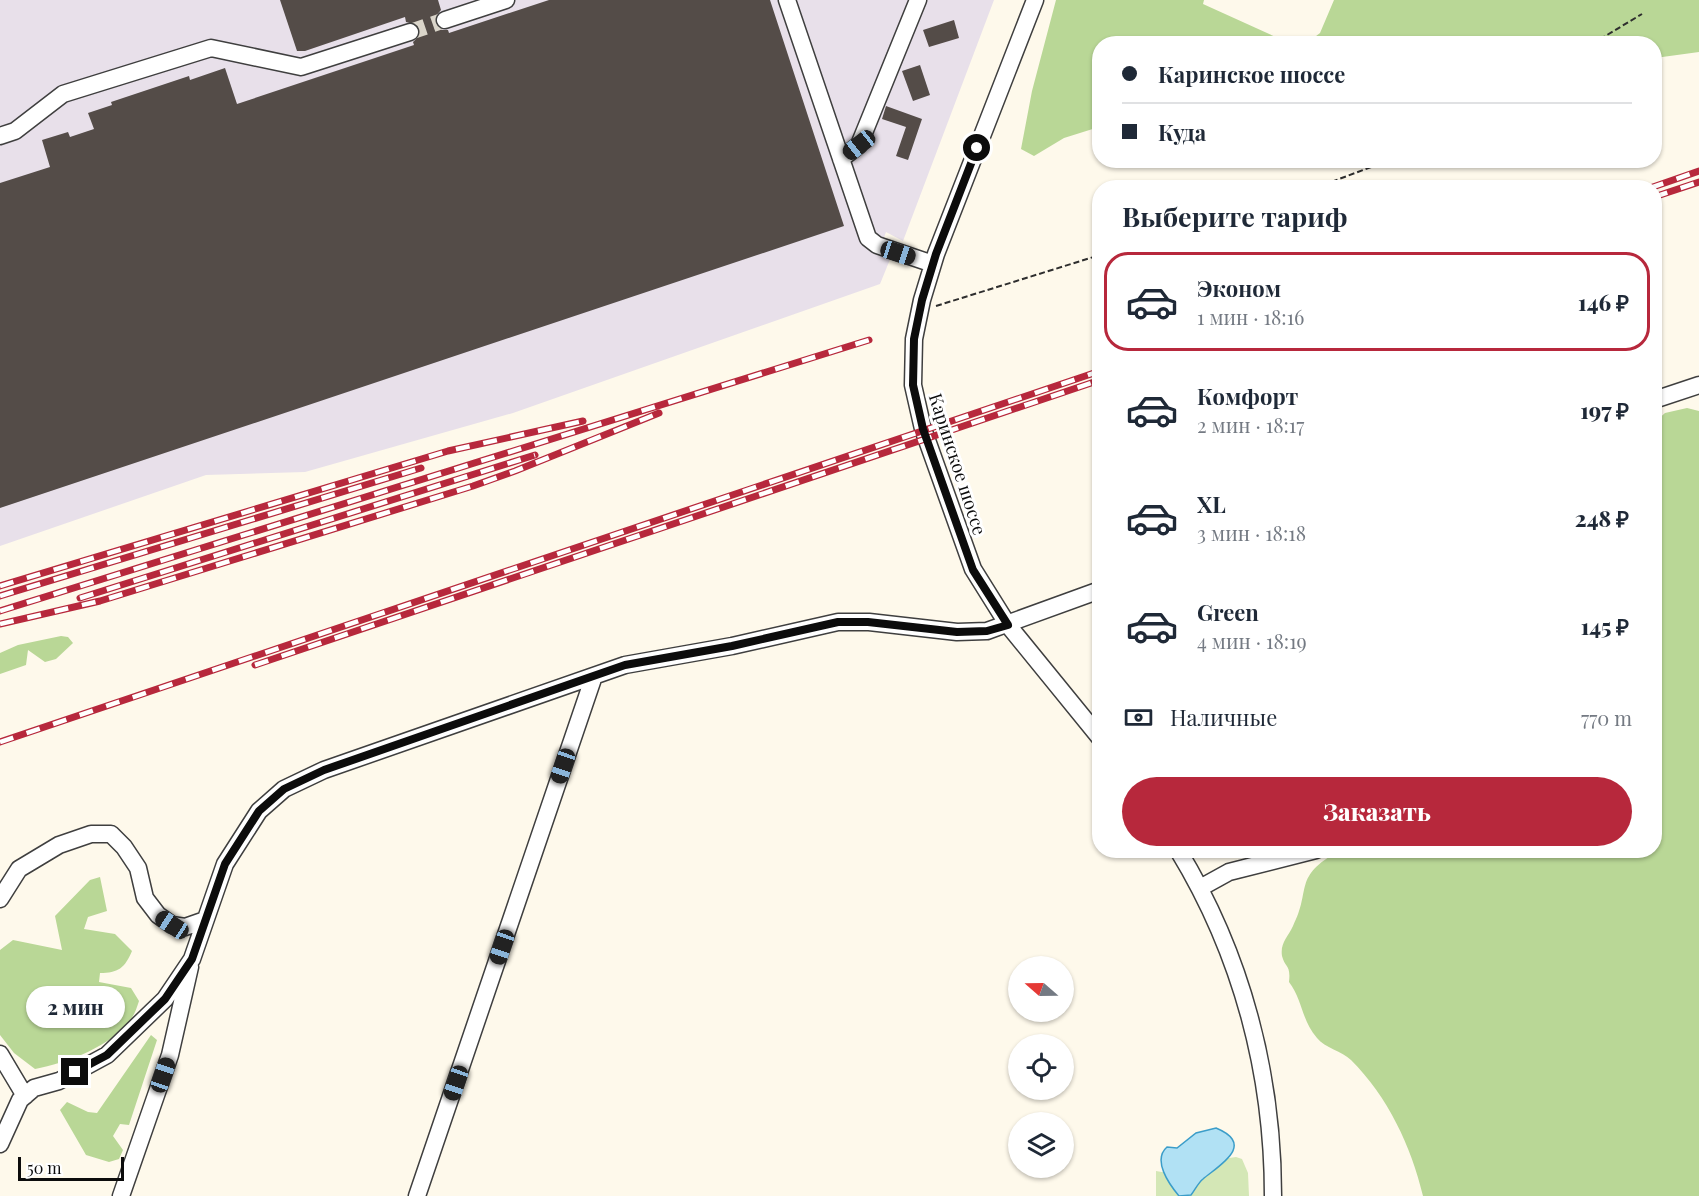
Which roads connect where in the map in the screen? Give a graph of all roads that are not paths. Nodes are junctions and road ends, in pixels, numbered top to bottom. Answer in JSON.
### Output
{"nodes":[{"id":1,"x":506,"y":0,"type":"edge"},
{"id":2,"x":787,"y":0,"type":"edge"},
{"id":3,"x":918,"y":0,"type":"edge"},
{"id":4,"x":1035,"y":0,"type":"edge"},
{"id":5,"x":445,"y":20,"type":"tunnel mouth"},
{"id":6,"x":410,"y":32,"type":"tunnel mouth"},
{"id":7,"x":0,"y":136,"type":"edge"},
{"id":8,"x":841,"y":159,"type":"junction"},
{"id":9,"x":933,"y":264,"type":"junction"},
{"id":10,"x":1699,"y":385,"type":"edge"},
{"id":11,"x":1662,"y":397,"type":"edge"},
{"id":12,"x":1092,"y":593,"type":"edge"},
{"id":13,"x":1008,"y":625,"type":"junction"},
{"id":14,"x":594,"y":676,"type":"junction"},
{"id":15,"x":1092,"y":728,"type":"edge"},
{"id":16,"x":1183,"y":858,"type":"edge"},
{"id":17,"x":1284,"y":858,"type":"edge"},
{"id":18,"x":1200,"y":888,"type":"junction"},
{"id":19,"x":0,"y":899,"type":"edge"},
{"id":20,"x":205,"y":920,"type":"junction"},
{"id":21,"x":192,"y":959,"type":"junction"},
{"id":22,"x":0,"y":1054,"type":"edge"},
{"id":23,"x":25,"y":1095,"type":"junction"},
{"id":24,"x":0,"y":1144,"type":"edge"},
{"id":25,"x":121,"y":1196,"type":"edge"},
{"id":26,"x":417,"y":1196,"type":"edge"},
{"id":27,"x":1273,"y":1196,"type":"edge"}],
"edges":[{"from":1,"to":5,"type":"street"},
{"from":2,"to":8,"type":"street"},
{"from":3,"to":8,"type":"street"},
{"from":4,"to":9,"type":"street","name":"Каринское шоссе"},
{"from":6,"to":7,"type":"street"},
{"from":8,"to":9,"type":"street"},
{"from":9,"to":13,"type":"street","name":"Каринское шоссе"},
{"from":10,"to":11,"type":"street"},
{"from":12,"to":13,"type":"street"},
{"from":13,"to":14,"type":"street"},
{"from":13,"to":15,"type":"street","name":"Каринское шоссе"},
{"from":14,"to":20,"type":"street"},
{"from":14,"to":26,"type":"street"},
{"from":16,"to":18,"type":"street"},
{"from":17,"to":18,"type":"street"},
{"from":18,"to":27,"type":"street"},
{"from":19,"to":20,"type":"street"},
{"from":20,"to":21,"type":"street"},
{"from":21,"to":23,"type":"street"},
{"from":21,"to":25,"type":"street"},
{"from":22,"to":23,"type":"street"},
{"from":23,"to":24,"type":"street"}]}
